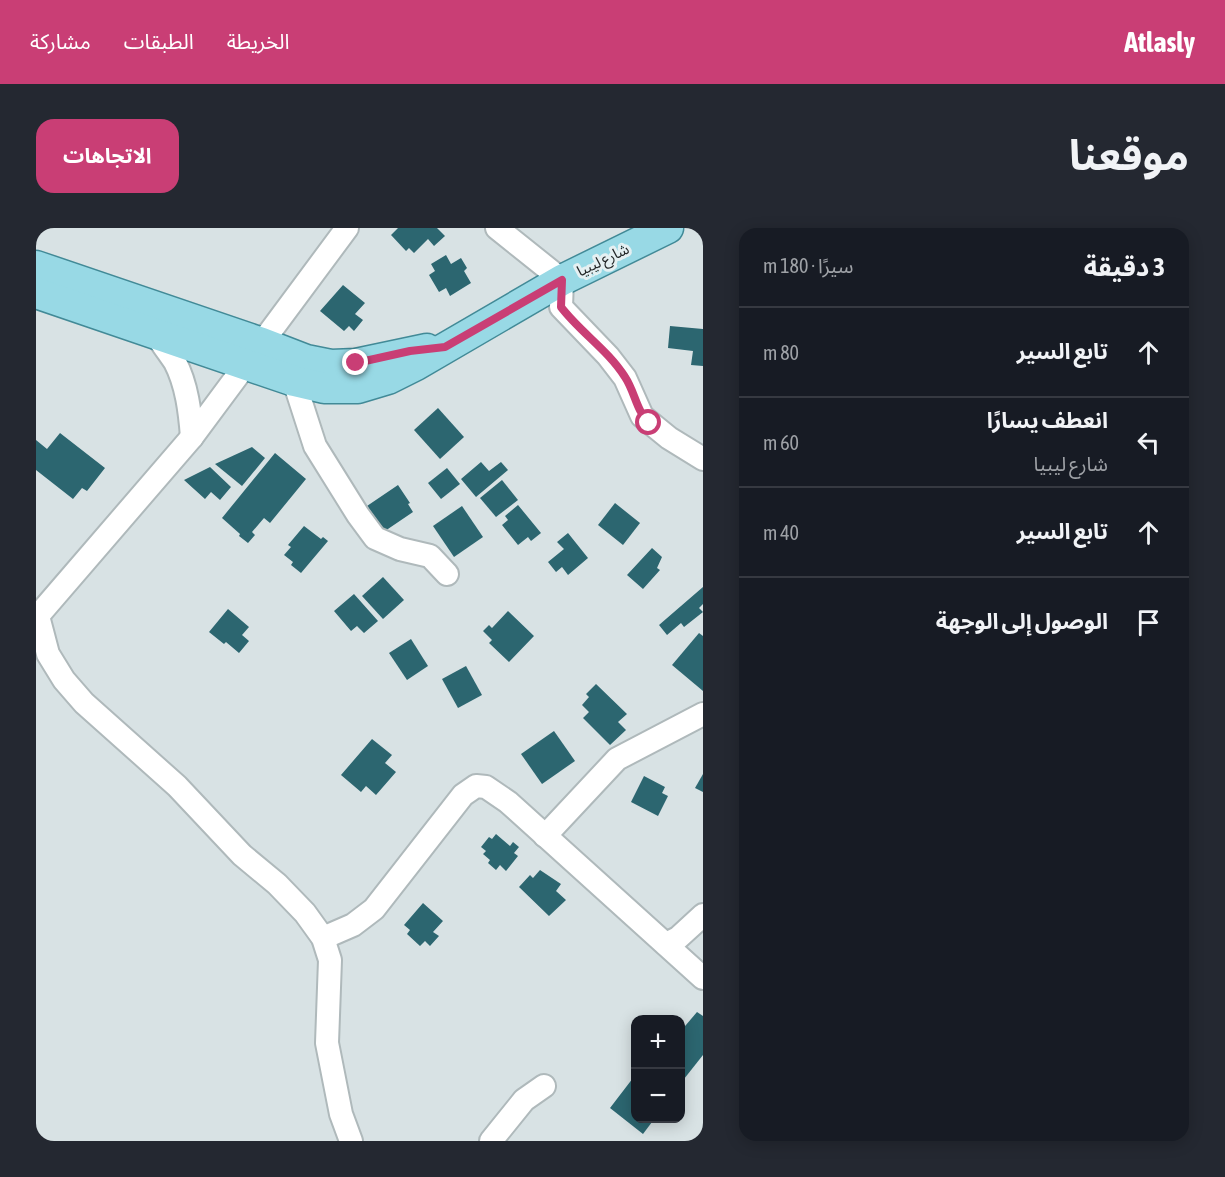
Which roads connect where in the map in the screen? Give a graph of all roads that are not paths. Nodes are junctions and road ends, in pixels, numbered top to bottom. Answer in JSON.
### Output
{"nodes":[{"id":1,"x":347,"y":228,"type":"edge"},
{"id":2,"x":497,"y":228,"type":"edge"},
{"id":3,"x":668,"y":228,"type":"edge"},
{"id":4,"x":36,"y":266,"type":"edge"},
{"id":5,"x":562,"y":280,"type":"junction"},
{"id":6,"x":36,"y":293,"type":"edge"},
{"id":7,"x":156,"y":334,"type":"junction"},
{"id":8,"x":445,"y":347,"type":"junction"},
{"id":9,"x":254,"y":354,"type":"junction"},
{"id":10,"x":294,"y":381,"type":"junction"},
{"id":11,"x":192,"y":437,"type":"junction"},
{"id":12,"x":703,"y":459,"type":"edge"},
{"id":13,"x":447,"y":574,"type":"dead end"},
{"id":14,"x":37,"y":617,"type":"edge"},
{"id":15,"x":703,"y":714,"type":"edge"},
{"id":16,"x":545,"y":836,"type":"junction"},
{"id":17,"x":703,"y":915,"type":"edge"},
{"id":18,"x":323,"y":938,"type":"junction"},
{"id":19,"x":666,"y":944,"type":"junction"},
{"id":20,"x":703,"y":978,"type":"edge"},
{"id":21,"x":544,"y":1086,"type":"dead end"},
{"id":22,"x":351,"y":1141,"type":"edge"},
{"id":23,"x":491,"y":1141,"type":"edge"}],
"edges":[{"from":1,"to":9,"type":"street"},
{"from":2,"to":5,"type":"street"},
{"from":3,"to":5,"type":"main road","name":"شارع ليبيا"},
{"from":4,"to":9,"type":"main road"},
{"from":5,"to":8,"type":"main road","name":"شارع ليبيا"},
{"from":5,"to":12,"type":"street"},
{"from":6,"to":7,"type":"main road"},
{"from":7,"to":9,"type":"main road"},
{"from":7,"to":11,"type":"street"},
{"from":8,"to":9,"type":"main road"},
{"from":8,"to":10,"type":"main road","name":"شارع ليبيا"},
{"from":9,"to":10,"type":"main road","name":"شارع ليبيا"},
{"from":9,"to":11,"type":"street"},
{"from":10,"to":13,"type":"street"},
{"from":11,"to":14,"type":"street"},
{"from":14,"to":18,"type":"street"},
{"from":15,"to":16,"type":"street"},
{"from":16,"to":18,"type":"street"},
{"from":16,"to":19,"type":"street"},
{"from":17,"to":19,"type":"street"},
{"from":18,"to":22,"type":"street"},
{"from":19,"to":20,"type":"street"},
{"from":21,"to":23,"type":"street"}]}
